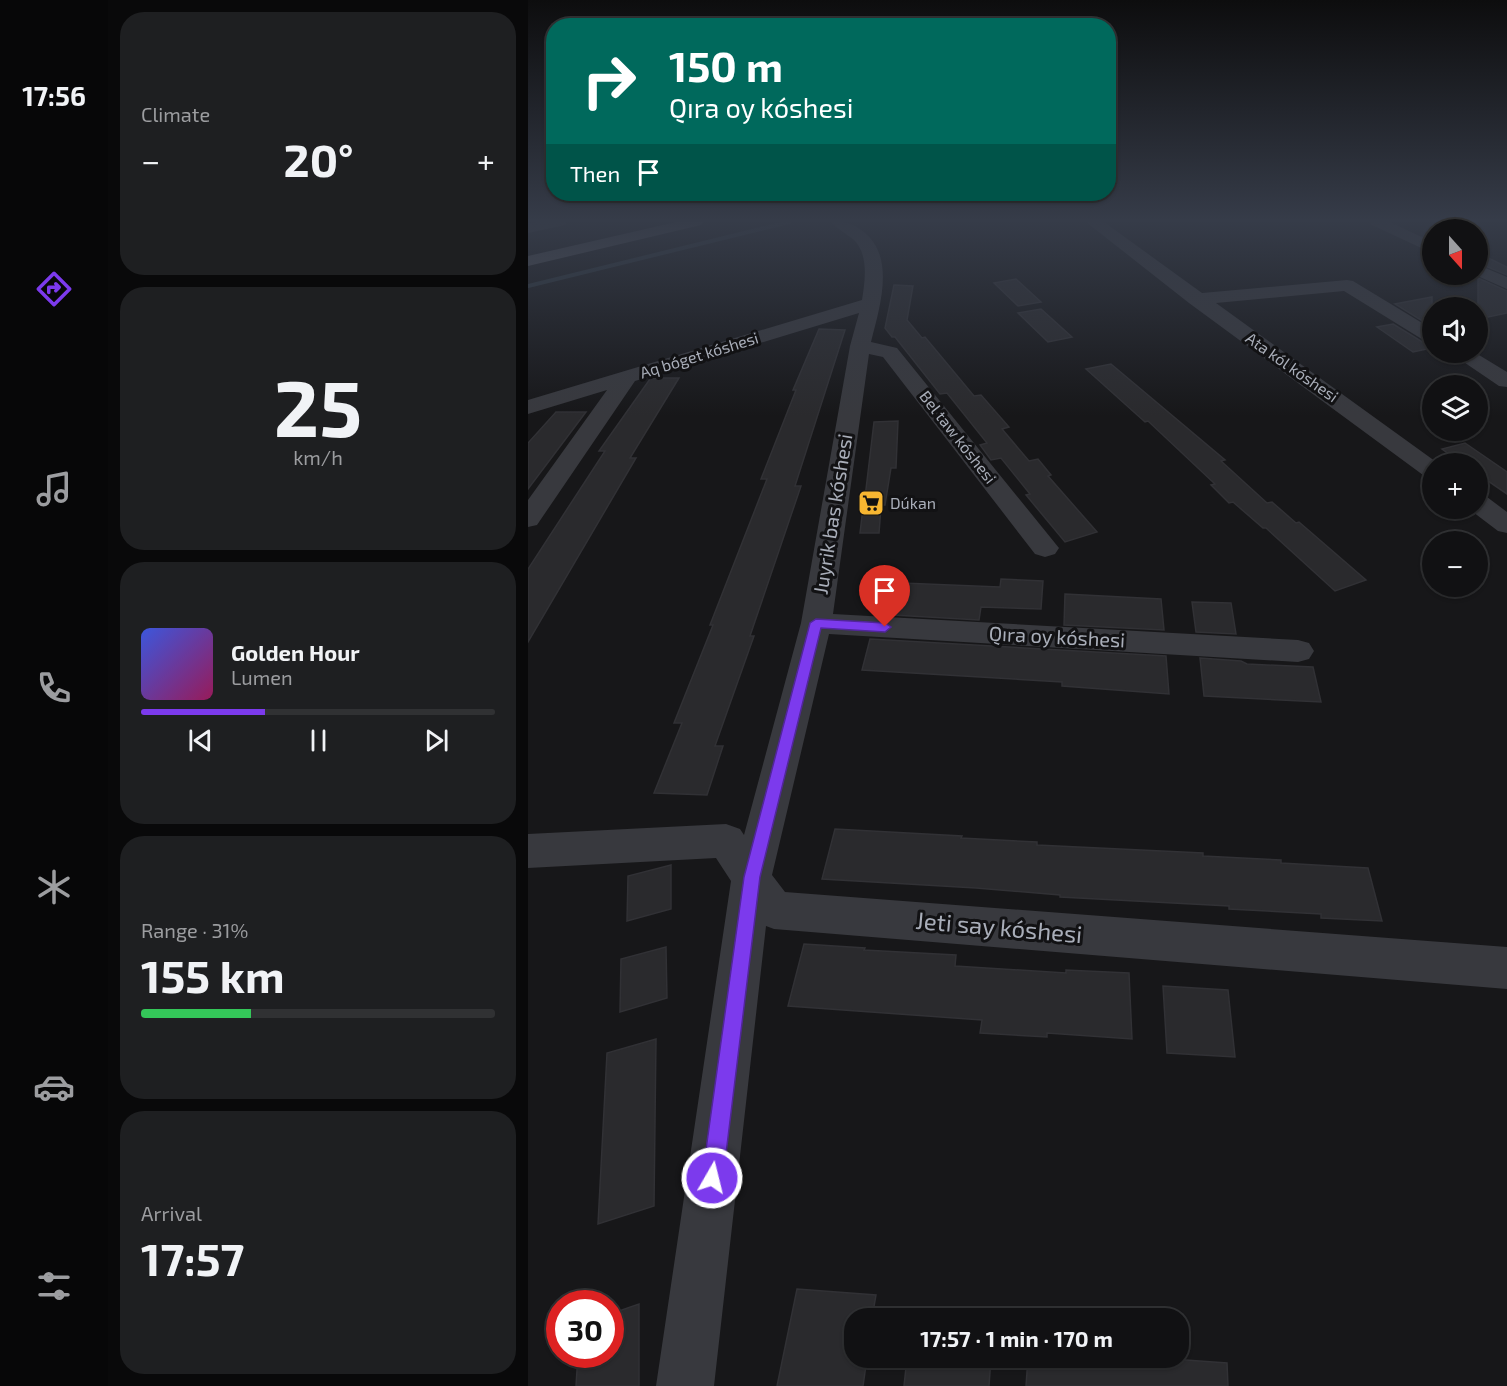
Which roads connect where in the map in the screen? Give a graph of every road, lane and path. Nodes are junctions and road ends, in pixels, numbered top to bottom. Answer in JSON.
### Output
{"nodes":[{"id":1,"x":873,"y":287,"type":"edge"},
{"id":2,"x":1180,"y":287,"type":"edge"},
{"id":3,"x":1329,"y":287,"type":"edge"},
{"id":4,"x":1350,"y":287,"type":"edge"},
{"id":5,"x":1196,"y":299,"type":"junction"},
{"id":6,"x":871,"y":303,"type":"junction"},
{"id":7,"x":1422,"y":331,"type":"edge"},
{"id":8,"x":860,"y":346,"type":"junction"},
{"id":9,"x":1477,"y":363,"type":"edge"},
{"id":10,"x":628,"y":376,"type":"junction"},
{"id":11,"x":1507,"y":381,"type":"edge"},
{"id":12,"x":528,"y":407,"type":"edge"},
{"id":13,"x":1422,"y":463,"type":"edge"},
{"id":14,"x":1488,"y":511,"type":"edge"},
{"id":15,"x":528,"y":519,"type":"edge"},
{"id":16,"x":1507,"y":525,"type":"edge"},
{"id":17,"x":1045,"y":548,"type":"dead end"},
{"id":18,"x":816,"y":623,"type":"junction"},
{"id":19,"x":1298,"y":651,"type":"dead end"},
{"id":20,"x":528,"y":851,"type":"edge"},
{"id":21,"x":752,"y":877,"type":"junction"},
{"id":22,"x":1507,"y":968,"type":"edge"},
{"id":23,"x":685,"y":1386,"type":"edge"}],
"edges":[{"from":1,"to":6,"type":"street","name":"Juyrik bas kóshesi"},
{"from":2,"to":5,"type":"street","name":"Ata kól kóshesi"},
{"from":3,"to":5,"type":"street"},
{"from":4,"to":7,"type":"street"},
{"from":5,"to":13,"type":"street","name":"Ata kól kóshesi"},
{"from":6,"to":8,"type":"street","name":"Juyrik bas kóshesi"},
{"from":6,"to":10,"type":"street","name":"Aq bóget kóshesi"},
{"from":8,"to":17,"type":"street","name":"Bel taw kóshesi"},
{"from":8,"to":18,"type":"street","name":"Juyrik bas kóshesi"},
{"from":9,"to":11,"type":"street"},
{"from":10,"to":12,"type":"street","name":"Aq bóget kóshesi"},
{"from":10,"to":15,"type":"street"},
{"from":14,"to":16,"type":"street"},
{"from":18,"to":19,"type":"street","name":"Qıra oy kóshesi"},
{"from":18,"to":21,"type":"street","name":"Juyrik bas kóshesi"},
{"from":20,"to":21,"type":"street","name":"Jeti say kóshesi"},
{"from":21,"to":22,"type":"street","name":"Jeti say kóshesi"},
{"from":21,"to":23,"type":"street","name":"Juyrik bas kóshesi"}]}
